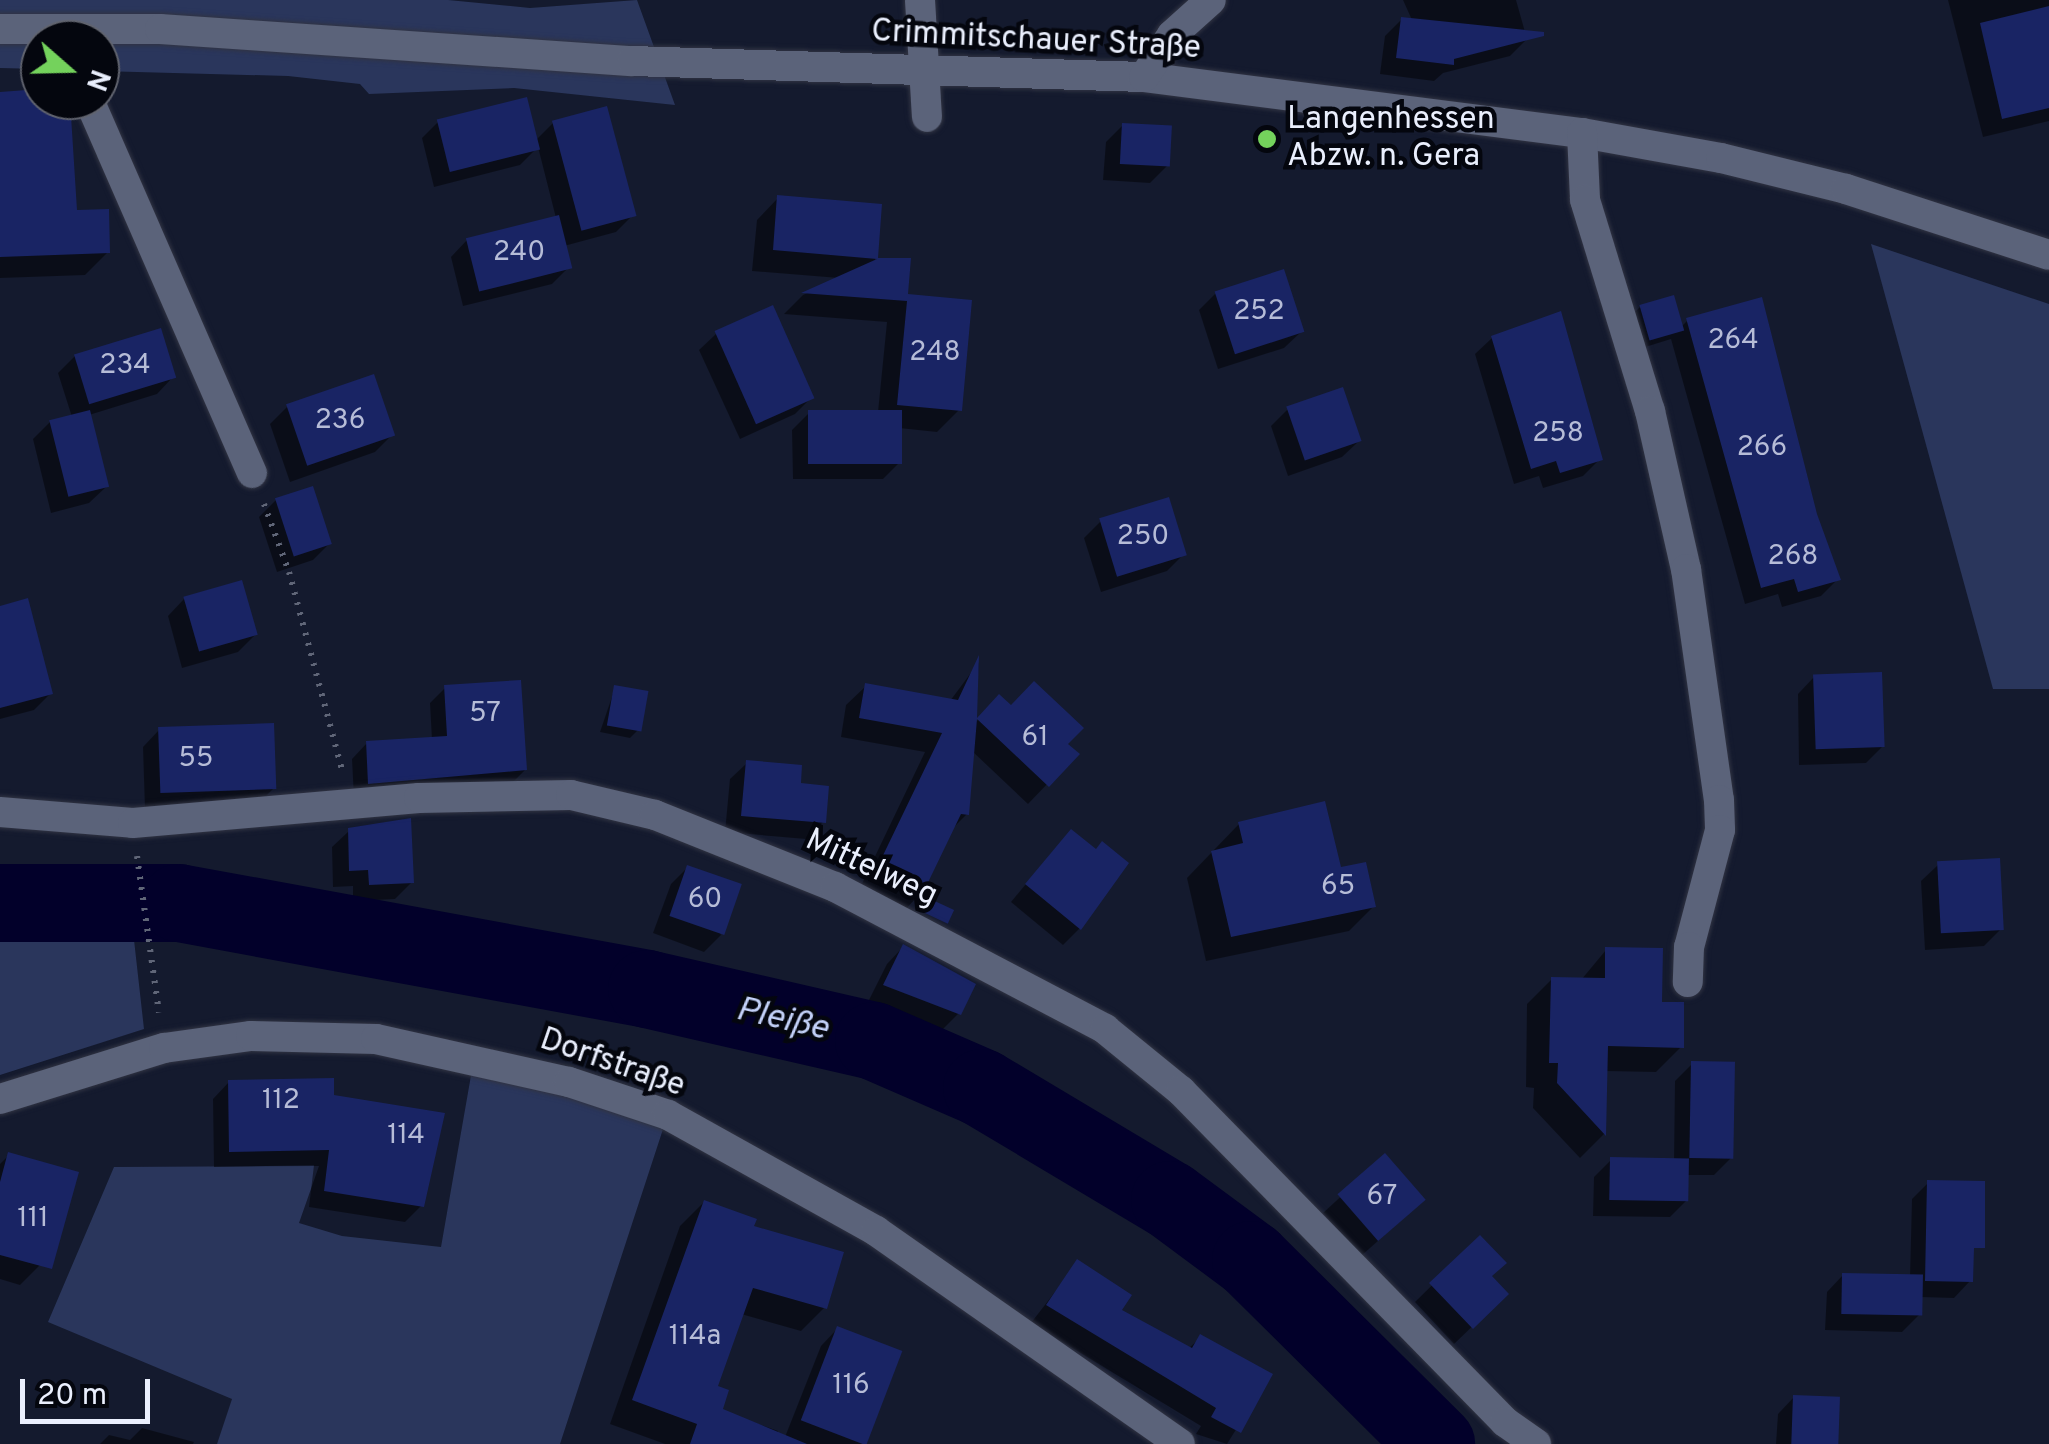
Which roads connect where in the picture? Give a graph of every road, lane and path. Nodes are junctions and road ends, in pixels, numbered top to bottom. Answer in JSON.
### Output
{"nodes":[{"id":1,"x":920,"y":0,"type":"edge"},
{"id":2,"x":1212,"y":0,"type":"edge"},
{"id":3,"x":120,"y":36,"type":"edge"},
{"id":4,"x":925,"y":66,"type":"junction"},
{"id":5,"x":1144,"y":76,"type":"junction"},
{"id":6,"x":927,"y":117,"type":"dead end"},
{"id":7,"x":98,"y":120,"type":"edge"},
{"id":8,"x":1582,"y":133,"type":"junction"},
{"id":9,"x":2049,"y":254,"type":"edge"},
{"id":10,"x":252,"y":473,"type":"joint"},
{"id":11,"x":351,"y":805,"type":"junction"},
{"id":12,"x":0,"y":812,"type":"edge"},
{"id":13,"x":137,"y":855,"type":"dead end"},
{"id":14,"x":1688,"y":982,"type":"dead end"},
{"id":15,"x":164,"y":1048,"type":"junction"},
{"id":16,"x":0,"y":1099,"type":"edge"},
{"id":17,"x":1180,"y":1444,"type":"edge"},
{"id":18,"x":1536,"y":1444,"type":"edge"}],
"edges":[{"from":1,"to":4,"type":"street"},
{"from":2,"to":5,"type":"street"},
{"from":3,"to":4,"type":"street","name":"Crimmitschauer Straße"},
{"from":4,"to":5,"type":"street","name":"Crimmitschauer Straße"},
{"from":4,"to":6,"type":"street"},
{"from":5,"to":8,"type":"street","name":"Crimmitschauer Straße"},
{"from":7,"to":10,"type":"street"},
{"from":8,"to":9,"type":"street","name":"Crimmitschauer Straße"},
{"from":8,"to":14,"type":"street"},
{"from":10,"to":11,"type":"path"},
{"from":11,"to":12,"type":"street","name":"Mittelweg"},
{"from":11,"to":18,"type":"street","name":"Mittelweg"},
{"from":13,"to":15,"type":"path"},
{"from":15,"to":16,"type":"street","name":"Dorfstraße"},
{"from":15,"to":17,"type":"street","name":"Dorfstraße"}]}
